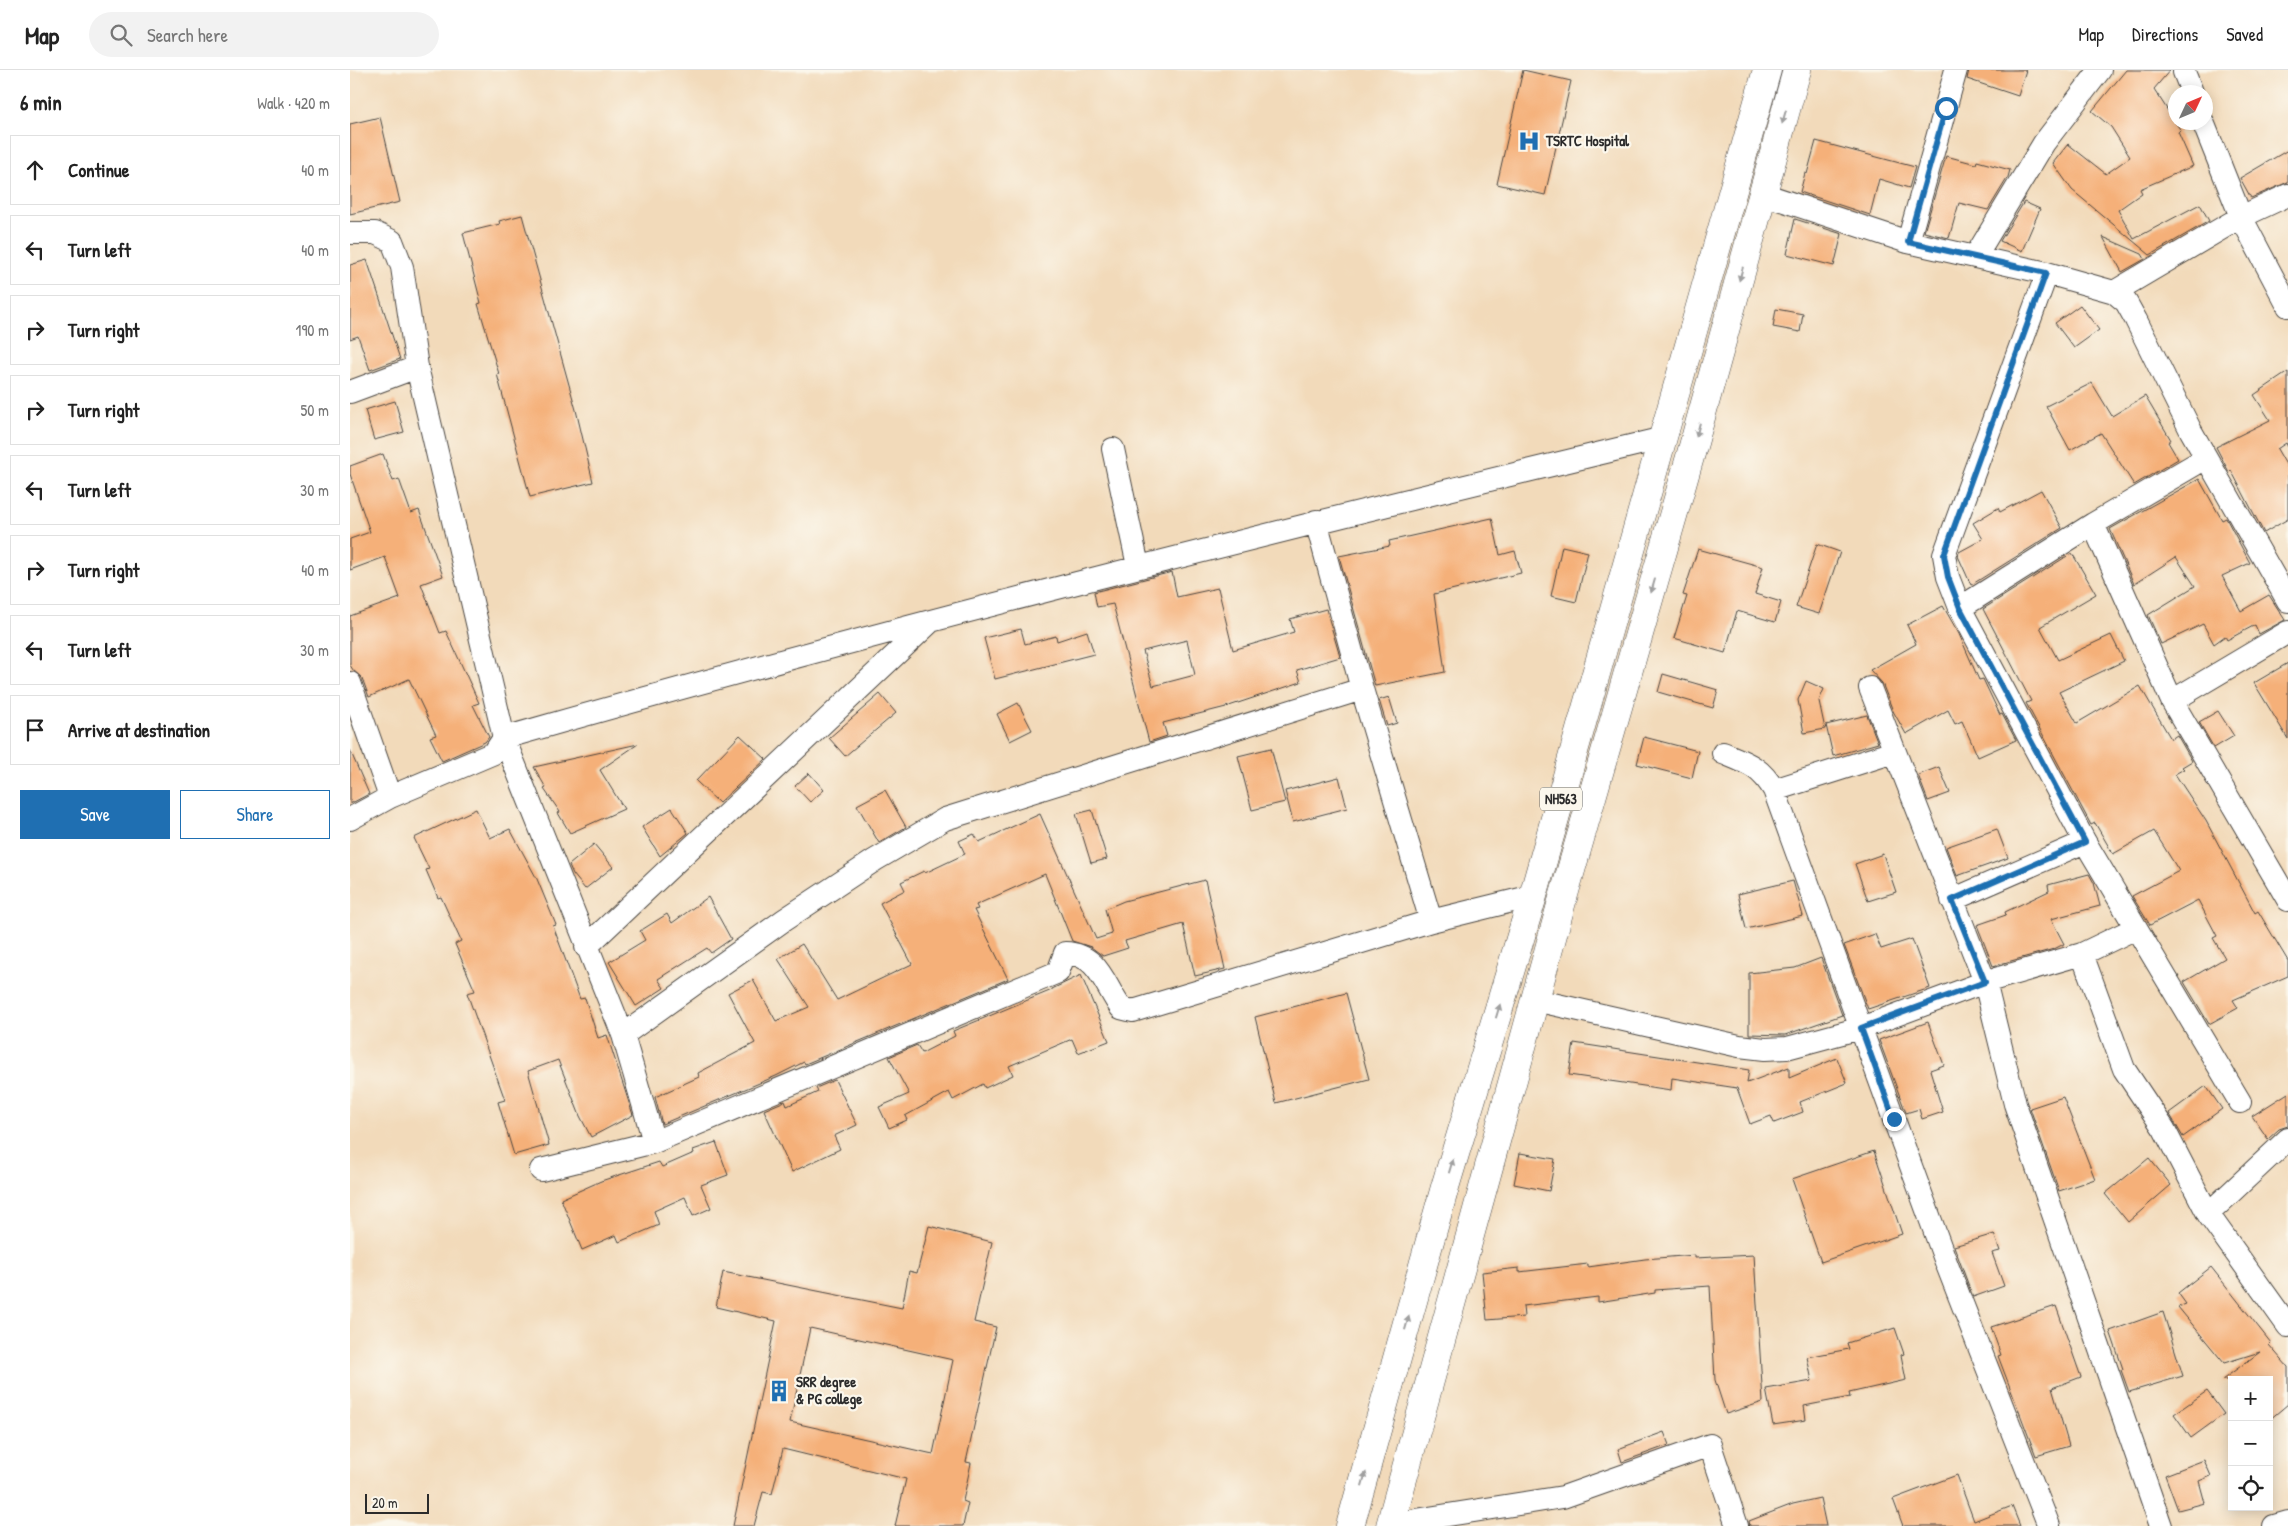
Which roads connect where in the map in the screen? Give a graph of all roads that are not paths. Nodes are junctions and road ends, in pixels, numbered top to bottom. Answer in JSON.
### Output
{"nodes":[{"id":1,"x":1767,"y":70,"type":"edge"},
{"id":2,"x":1797,"y":70,"type":"edge"},
{"id":3,"x":1956,"y":70,"type":"edge"},
{"id":4,"x":2100,"y":70,"type":"edge"},
{"id":5,"x":2206,"y":130,"type":"edge"},
{"id":6,"x":1763,"y":194,"type":"junction"},
{"id":7,"x":2288,"y":195,"type":"edge"},
{"id":8,"x":2240,"y":216,"type":"junction"},
{"id":9,"x":350,"y":233,"type":"edge"},
{"id":10,"x":1908,"y":242,"type":"junction"},
{"id":11,"x":1975,"y":257,"type":"junction"},
{"id":12,"x":2046,"y":273,"type":"junction"},
{"id":13,"x":2114,"y":292,"type":"junction"},
{"id":14,"x":2288,"y":306,"type":"edge"},
{"id":15,"x":417,"y":367,"type":"junction"},
{"id":16,"x":350,"y":392,"type":"edge"},
{"id":17,"x":1664,"y":438,"type":"junction"},
{"id":18,"x":1113,"y":449,"type":"dead end"},
{"id":19,"x":2206,"y":458,"type":"junction"},
{"id":20,"x":1316,"y":521,"type":"junction"},
{"id":21,"x":2092,"y":524,"type":"junction"},
{"id":22,"x":1138,"y":566,"type":"junction"},
{"id":23,"x":2288,"y":602,"type":"edge"},
{"id":24,"x":1960,"y":608,"type":"junction"},
{"id":25,"x":932,"y":621,"type":"junction"},
{"id":26,"x":2288,"y":632,"type":"edge"},
{"id":27,"x":350,"y":683,"type":"edge"},
{"id":28,"x":1870,"y":688,"type":"dead end"},
{"id":29,"x":1362,"y":689,"type":"junction"},
{"id":30,"x":2172,"y":701,"type":"junction"},
{"id":31,"x":504,"y":738,"type":"junction"},
{"id":32,"x":1894,"y":752,"type":"junction"},
{"id":33,"x":1723,"y":753,"type":"dead end"},
{"id":34,"x":1774,"y":790,"type":"junction"},
{"id":35,"x":390,"y":797,"type":"junction"},
{"id":36,"x":350,"y":819,"type":"edge"},
{"id":37,"x":2085,"y":842,"type":"junction"},
{"id":38,"x":1533,"y":896,"type":"junction"},
{"id":39,"x":1952,"y":900,"type":"junction"},
{"id":40,"x":2288,"y":900,"type":"edge"},
{"id":41,"x":1431,"y":921,"type":"junction"},
{"id":42,"x":2136,"y":928,"type":"junction"},
{"id":43,"x":586,"y":947,"type":"junction"},
{"id":44,"x":2082,"y":954,"type":"junction"},
{"id":45,"x":1985,"y":982,"type":"junction"},
{"id":46,"x":1535,"y":1000,"type":"junction"},
{"id":47,"x":1861,"y":1028,"type":"junction"},
{"id":48,"x":623,"y":1035,"type":"junction"},
{"id":49,"x":2240,"y":1102,"type":"dead end"},
{"id":50,"x":2288,"y":1139,"type":"edge"},
{"id":51,"x":654,"y":1142,"type":"junction"},
{"id":52,"x":542,"y":1170,"type":"dead end"},
{"id":53,"x":2208,"y":1214,"type":"junction"},
{"id":54,"x":2288,"y":1326,"type":"edge"},
{"id":55,"x":2288,"y":1522,"type":"edge"},
{"id":56,"x":1390,"y":1525,"type":"edge"},
{"id":57,"x":1350,"y":1526,"type":"edge"},
{"id":58,"x":1737,"y":1526,"type":"edge"},
{"id":59,"x":2049,"y":1526,"type":"edge"},
{"id":60,"x":2161,"y":1526,"type":"edge"},
{"id":61,"x":2274,"y":1526,"type":"edge"}],
"edges":[{"from":1,"to":17,"type":"highway","number":"NH563"},
{"from":2,"to":6,"type":"highway","number":"NH563","one_way":true},
{"from":3,"to":10,"type":"street"},
{"from":4,"to":11,"type":"street"},
{"from":5,"to":8,"type":"street"},
{"from":6,"to":10,"type":"street"},
{"from":6,"to":46,"type":"highway","number":"NH563","one_way":true},
{"from":7,"to":8,"type":"street"},
{"from":8,"to":13,"type":"street"},
{"from":8,"to":14,"type":"street"},
{"from":9,"to":15,"type":"street"},
{"from":10,"to":11,"type":"street"},
{"from":11,"to":12,"type":"street"},
{"from":12,"to":13,"type":"street"},
{"from":12,"to":24,"type":"street"},
{"from":13,"to":19,"type":"street"},
{"from":15,"to":16,"type":"street"},
{"from":15,"to":31,"type":"street"},
{"from":17,"to":20,"type":"street"},
{"from":17,"to":38,"type":"highway","number":"NH563"},
{"from":18,"to":22,"type":"street"},
{"from":19,"to":21,"type":"street"},
{"from":19,"to":23,"type":"street"},
{"from":20,"to":22,"type":"street"},
{"from":20,"to":29,"type":"street"},
{"from":21,"to":24,"type":"street"},
{"from":21,"to":30,"type":"street"},
{"from":22,"to":25,"type":"street"},
{"from":24,"to":37,"type":"street"},
{"from":25,"to":31,"type":"street"},
{"from":25,"to":43,"type":"street"},
{"from":26,"to":30,"type":"street"},
{"from":27,"to":35,"type":"street"},
{"from":28,"to":32,"type":"street"},
{"from":29,"to":41,"type":"street"},
{"from":29,"to":48,"type":"street"},
{"from":30,"to":40,"type":"street"},
{"from":31,"to":35,"type":"street"},
{"from":31,"to":43,"type":"street"},
{"from":32,"to":34,"type":"street"},
{"from":32,"to":39,"type":"street"},
{"from":33,"to":34,"type":"street"},
{"from":34,"to":47,"type":"street"},
{"from":35,"to":36,"type":"street"},
{"from":37,"to":39,"type":"street"},
{"from":37,"to":42,"type":"street"},
{"from":38,"to":41,"type":"street"},
{"from":57,"to":38,"type":"highway","number":"NH563","one_way":true},
{"from":39,"to":45,"type":"street"},
{"from":41,"to":51,"type":"street"},
{"from":42,"to":44,"type":"street"},
{"from":42,"to":49,"type":"street"},
{"from":43,"to":48,"type":"street"},
{"from":44,"to":45,"type":"street"},
{"from":44,"to":53,"type":"street"},
{"from":45,"to":47,"type":"street"},
{"from":45,"to":60,"type":"street"},
{"from":46,"to":47,"type":"street"},
{"from":46,"to":56,"type":"highway","number":"NH563"},
{"from":47,"to":59,"type":"street"},
{"from":48,"to":51,"type":"street"},
{"from":50,"to":53,"type":"street"},
{"from":51,"to":52,"type":"street"},
{"from":53,"to":54,"type":"street"},
{"from":55,"to":61,"type":"street"},
{"from":56,"to":58,"type":"street"}]}
